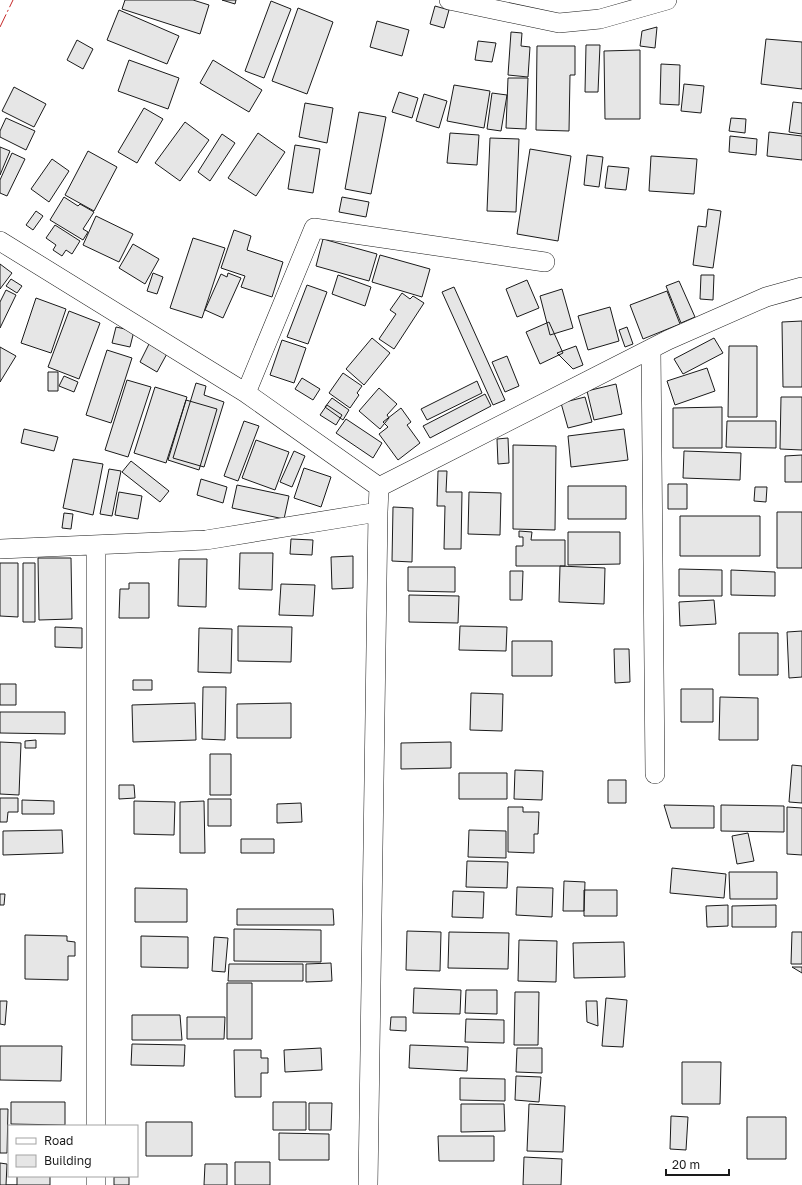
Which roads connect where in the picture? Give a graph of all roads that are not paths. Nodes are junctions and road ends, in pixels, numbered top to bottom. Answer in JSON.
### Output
{"nodes":[{"id":1,"x":449,"y":0,"type":"edge"},
{"id":2,"x":668,"y":0,"type":"edge"},
{"id":3,"x":0,"y":241,"type":"edge"},
{"id":4,"x":545,"y":262,"type":"dead end"},
{"id":5,"x":802,"y":287,"type":"edge"},
{"id":6,"x":651,"y":349,"type":"junction"},
{"id":7,"x":246,"y":393,"type":"junction"},
{"id":8,"x":379,"y":487,"type":"junction"},
{"id":9,"x":378,"y":512,"type":"junction"},
{"id":10,"x":96,"y":545,"type":"junction"},
{"id":11,"x":0,"y":549,"type":"edge"},
{"id":12,"x":655,"y":774,"type":"dead end"},
{"id":13,"x":96,"y":1125,"type":"edge"},
{"id":14,"x":368,"y":1185,"type":"edge"}],
"edges":[{"from":1,"to":2,"type":"street"},
{"from":3,"to":7,"type":"street"},
{"from":4,"to":7,"type":"street"},
{"from":5,"to":6,"type":"street"},
{"from":6,"to":8,"type":"street"},
{"from":6,"to":12,"type":"street"},
{"from":7,"to":8,"type":"street"},
{"from":8,"to":9,"type":"street"},
{"from":9,"to":10,"type":"street"},
{"from":9,"to":14,"type":"street"},
{"from":10,"to":11,"type":"street"},
{"from":10,"to":13,"type":"street"}]}
